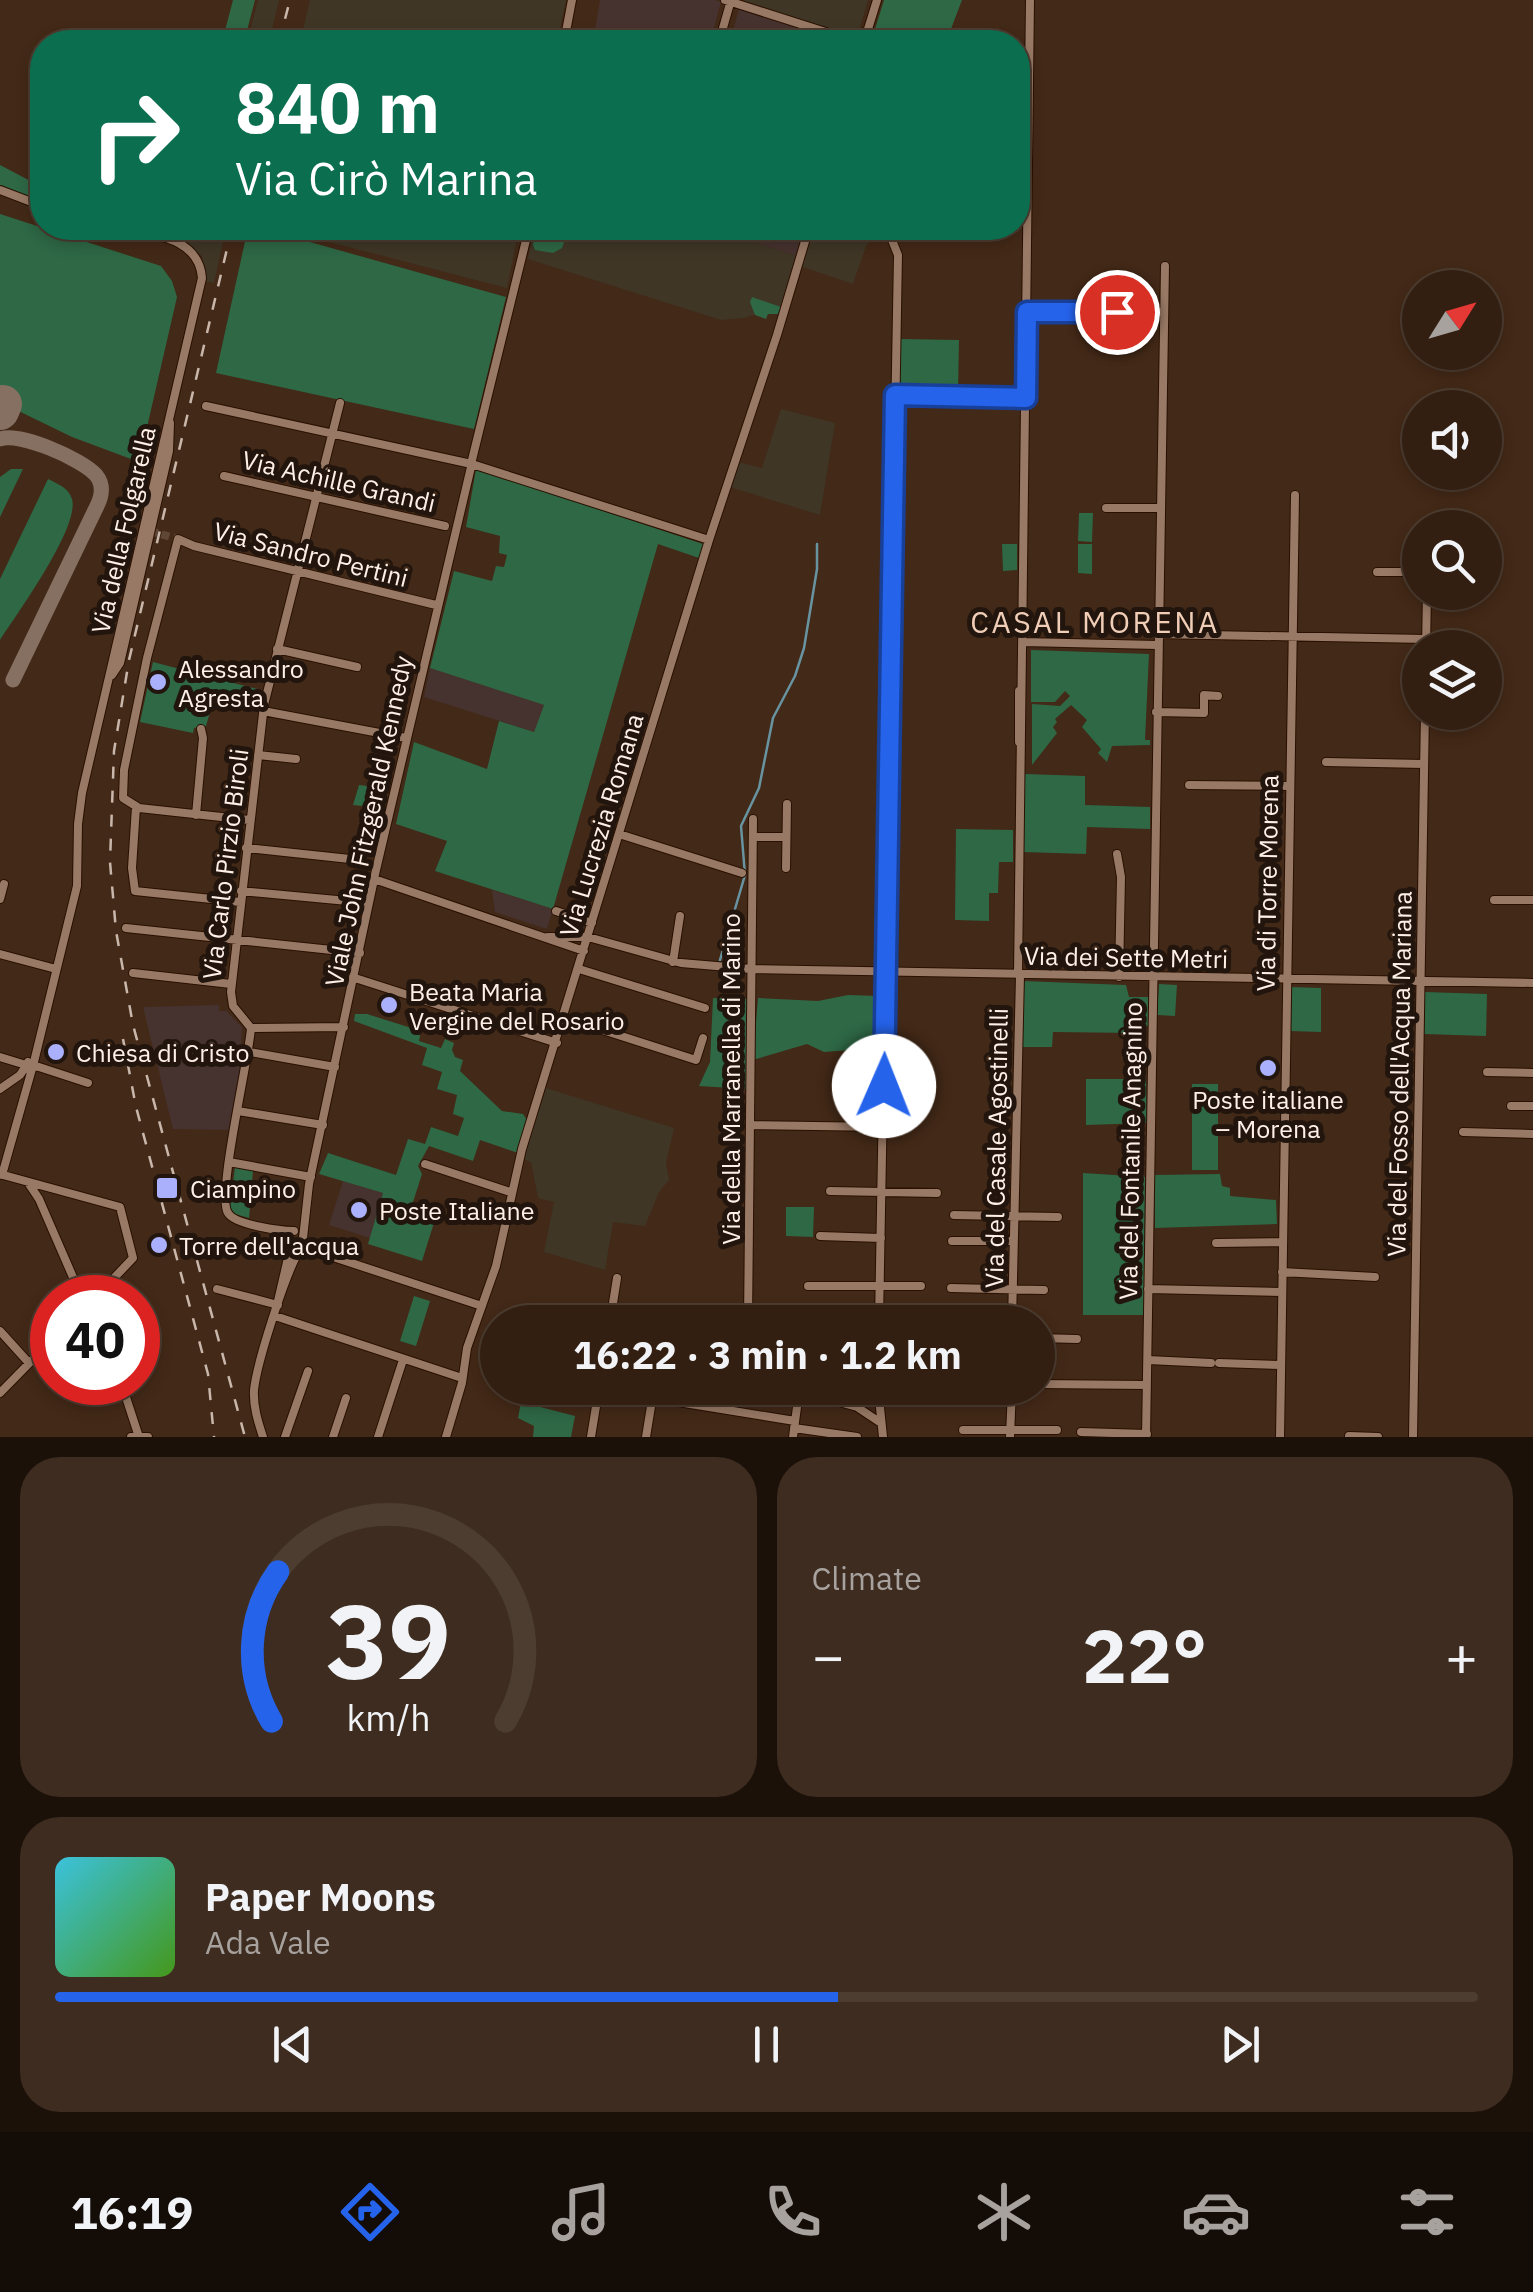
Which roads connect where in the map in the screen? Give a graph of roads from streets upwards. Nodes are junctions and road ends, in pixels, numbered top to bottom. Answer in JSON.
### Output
{"nodes":[{"id":1,"x":572,"y":0,"type":"edge"},
{"id":2,"x":877,"y":0,"type":"edge"},
{"id":3,"x":1030,"y":0,"type":"edge"},
{"id":4,"x":729,"y":1,"type":"edge"},
{"id":5,"x":566,"y":30,"type":"edge"},
{"id":6,"x":721,"y":30,"type":"edge"},
{"id":7,"x":822,"y":30,"type":"edge"},
{"id":8,"x":865,"y":30,"type":"edge"},
{"id":9,"x":1030,"y":30,"type":"edge"},
{"id":10,"x":0,"y":190,"type":"edge"},
{"id":11,"x":30,"y":201,"type":"edge"},
{"id":12,"x":168,"y":240,"type":"edge"},
{"id":13,"x":526,"y":240,"type":"edge"},
{"id":14,"x":805,"y":240,"type":"edge"},
{"id":15,"x":892,"y":240,"type":"dead end"},
{"id":16,"x":1028,"y":240,"type":"edge"},
{"id":17,"x":1165,"y":266,"type":"dead end"},
{"id":18,"x":1027,"y":312,"type":"junction"},
{"id":19,"x":1164,"y":312,"type":"junction"},
{"id":20,"x":895,"y":395,"type":"junction"},
{"id":21,"x":1026,"y":398,"type":"junction"},
{"id":22,"x":340,"y":403,"type":"dead end"},
{"id":23,"x":206,"y":406,"type":"dead end"},
{"id":24,"x":334,"y":436,"type":"junction"},
{"id":25,"x":471,"y":464,"type":"junction"},
{"id":26,"x":224,"y":476,"type":"dead end"},
{"id":27,"x":1295,"y":495,"type":"dead end"},
{"id":28,"x":318,"y":498,"type":"junction"},
{"id":29,"x":1106,"y":508,"type":"dead end"},
{"id":30,"x":1160,"y":508,"type":"junction"},
{"id":31,"x":445,"y":526,"type":"dead end"},
{"id":32,"x":709,"y":540,"type":"junction"},
{"id":33,"x":298,"y":572,"type":"junction"},
{"id":34,"x":1377,"y":572,"type":"dead end"},
{"id":35,"x":1402,"y":572,"type":"edge"},
{"id":36,"x":436,"y":606,"type":"junction"},
{"id":37,"x":1157,"y":634,"type":"junction"},
{"id":38,"x":1292,"y":636,"type":"junction"},
{"id":39,"x":1023,"y":642,"type":"junction"},
{"id":40,"x":1402,"y":642,"type":"edge"},
{"id":41,"x":1157,"y":645,"type":"junction"},
{"id":42,"x":277,"y":649,"type":"junction"},
{"id":43,"x":357,"y":667,"type":"dead end"},
{"id":44,"x":1218,"y":696,"type":"dead end"},
{"id":45,"x":263,"y":711,"type":"junction"},
{"id":46,"x":1156,"y":712,"type":"junction"},
{"id":47,"x":201,"y":728,"type":"dead end"},
{"id":48,"x":1425,"y":730,"type":"edge"},
{"id":49,"x":406,"y":738,"type":"junction"},
{"id":50,"x":258,"y":754,"type":"junction"},
{"id":51,"x":296,"y":760,"type":"dead end"},
{"id":52,"x":1326,"y":762,"type":"dead end"},
{"id":53,"x":1424,"y":764,"type":"junction"},
{"id":54,"x":1189,"y":785,"type":"dead end"},
{"id":55,"x":1289,"y":786,"type":"junction"},
{"id":56,"x":787,"y":804,"type":"dead end"},
{"id":57,"x":136,"y":807,"type":"junction"},
{"id":58,"x":196,"y":814,"type":"junction"},
{"id":59,"x":753,"y":819,"type":"dead end"},
{"id":60,"x":249,"y":820,"type":"junction"},
{"id":61,"x":619,"y":834,"type":"junction"},
{"id":62,"x":753,"y":836,"type":"junction"},
{"id":63,"x":786,"y":838,"type":"junction"},
{"id":64,"x":246,"y":848,"type":"junction"},
{"id":65,"x":1117,"y":854,"type":"dead end"},
{"id":66,"x":350,"y":859,"type":"dead end"},
{"id":67,"x":786,"y":868,"type":"dead end"},
{"id":68,"x":742,"y":873,"type":"dead end"},
{"id":69,"x":374,"y":880,"type":"junction"},
{"id":70,"x":4,"y":884,"type":"dead end"},
{"id":71,"x":241,"y":891,"type":"junction"},
{"id":72,"x":0,"y":899,"type":"edge"},
{"id":73,"x":1494,"y":900,"type":"dead end"},
{"id":74,"x":1533,"y":900,"type":"edge"},
{"id":75,"x":240,"y":902,"type":"junction"},
{"id":76,"x":370,"y":903,"type":"junction"},
{"id":77,"x":556,"y":911,"type":"dead end"},
{"id":78,"x":680,"y":916,"type":"dead end"},
{"id":79,"x":592,"y":923,"type":"junction"},
{"id":80,"x":126,"y":928,"type":"dead end"},
{"id":81,"x":548,"y":937,"type":"junction"},
{"id":82,"x":588,"y":937,"type":"junction"},
{"id":83,"x":236,"y":940,"type":"junction"},
{"id":84,"x":584,"y":950,"type":"junction"},
{"id":85,"x":360,"y":953,"type":"junction"},
{"id":86,"x":0,"y":954,"type":"edge"},
{"id":87,"x":674,"y":962,"type":"junction"},
{"id":88,"x":56,"y":969,"type":"junction"},
{"id":89,"x":579,"y":969,"type":"junction"},
{"id":90,"x":751,"y":969,"type":"junction"},
{"id":91,"x":886,"y":970,"type":"junction"},
{"id":92,"x":133,"y":973,"type":"dead end"},
{"id":93,"x":1019,"y":974,"type":"junction"},
{"id":94,"x":1119,"y":977,"type":"junction"},
{"id":95,"x":354,"y":978,"type":"junction"},
{"id":96,"x":1153,"y":978,"type":"junction"},
{"id":97,"x":1286,"y":980,"type":"junction"},
{"id":98,"x":1422,"y":982,"type":"junction"},
{"id":99,"x":1533,"y":983,"type":"edge"},
{"id":100,"x":231,"y":984,"type":"junction"},
{"id":101,"x":705,"y":1008,"type":"dead end"},
{"id":102,"x":564,"y":1018,"type":"junction"},
{"id":103,"x":344,"y":1027,"type":"junction"},
{"id":104,"x":251,"y":1028,"type":"junction"},
{"id":105,"x":703,"y":1038,"type":"dead end"},
{"id":106,"x":557,"y":1043,"type":"junction"},
{"id":107,"x":250,"y":1052,"type":"junction"},
{"id":108,"x":3,"y":1058,"type":"edge"},
{"id":109,"x":29,"y":1066,"type":"junction"},
{"id":110,"x":335,"y":1066,"type":"junction"},
{"id":111,"x":1487,"y":1072,"type":"dead end"},
{"id":112,"x":1533,"y":1073,"type":"edge"},
{"id":113,"x":25,"y":1081,"type":"junction"},
{"id":114,"x":88,"y":1083,"type":"dead end"},
{"id":115,"x":0,"y":1089,"type":"edge"},
{"id":116,"x":1510,"y":1106,"type":"dead end"},
{"id":117,"x":1533,"y":1106,"type":"edge"},
{"id":118,"x":238,"y":1111,"type":"junction"},
{"id":119,"x":322,"y":1124,"type":"junction"},
{"id":120,"x":750,"y":1124,"type":"junction"},
{"id":121,"x":884,"y":1127,"type":"junction"},
{"id":122,"x":1463,"y":1132,"type":"dead end"},
{"id":123,"x":1533,"y":1134,"type":"edge"},
{"id":124,"x":229,"y":1162,"type":"junction"},
{"id":125,"x":425,"y":1164,"type":"dead end"},
{"id":126,"x":1,"y":1175,"type":"edge"},
{"id":127,"x":310,"y":1181,"type":"junction"},
{"id":128,"x":28,"y":1183,"type":"junction"},
{"id":129,"x":48,"y":1188,"type":"junction"},
{"id":130,"x":830,"y":1191,"type":"dead end"},
{"id":131,"x":510,"y":1192,"type":"junction"},
{"id":132,"x":882,"y":1192,"type":"junction"},
{"id":133,"x":937,"y":1192,"type":"dead end"},
{"id":134,"x":40,"y":1199,"type":"junction"},
{"id":135,"x":954,"y":1215,"type":"dead end"},
{"id":136,"x":1014,"y":1216,"type":"junction"},
{"id":137,"x":1058,"y":1217,"type":"dead end"},
{"id":138,"x":820,"y":1236,"type":"dead end"},
{"id":139,"x":881,"y":1238,"type":"junction"},
{"id":140,"x":297,"y":1241,"type":"junction"},
{"id":141,"x":952,"y":1241,"type":"dead end"},
{"id":142,"x":1012,"y":1241,"type":"junction"},
{"id":143,"x":1282,"y":1242,"type":"junction"},
{"id":144,"x":1216,"y":1243,"type":"dead end"},
{"id":145,"x":1282,"y":1272,"type":"junction"},
{"id":146,"x":72,"y":1275,"type":"edge"},
{"id":147,"x":117,"y":1275,"type":"edge"},
{"id":148,"x":617,"y":1278,"type":"dead end"},
{"id":149,"x":1375,"y":1278,"type":"dead end"},
{"id":150,"x":808,"y":1286,"type":"dead end"},
{"id":151,"x":880,"y":1286,"type":"junction"},
{"id":152,"x":921,"y":1286,"type":"dead end"},
{"id":153,"x":952,"y":1288,"type":"dead end"},
{"id":154,"x":217,"y":1289,"type":"dead end"},
{"id":155,"x":1012,"y":1289,"type":"junction"},
{"id":156,"x":1148,"y":1289,"type":"junction"},
{"id":157,"x":1044,"y":1290,"type":"dead end"},
{"id":158,"x":1282,"y":1292,"type":"junction"},
{"id":159,"x":278,"y":1305,"type":"junction"},
{"id":160,"x":480,"y":1305,"type":"edge"},
{"id":161,"x":482,"y":1305,"type":"edge"},
{"id":162,"x":613,"y":1305,"type":"edge"},
{"id":163,"x":748,"y":1305,"type":"edge"},
{"id":164,"x":879,"y":1305,"type":"edge"},
{"id":165,"x":1012,"y":1305,"type":"edge"},
{"id":166,"x":480,"y":1312,"type":"edge"},
{"id":167,"x":275,"y":1316,"type":"junction"},
{"id":168,"x":0,"y":1331,"type":"edge"},
{"id":169,"x":1055,"y":1338,"type":"edge"},
{"id":170,"x":1077,"y":1339,"type":"dead end"},
{"id":171,"x":1148,"y":1360,"type":"junction"},
{"id":172,"x":402,"y":1362,"type":"dead end"},
{"id":173,"x":30,"y":1363,"type":"joint"},
{"id":174,"x":1281,"y":1365,"type":"junction"},
{"id":175,"x":308,"y":1371,"type":"dead end"},
{"id":176,"x":462,"y":1378,"type":"junction"},
{"id":177,"x":1055,"y":1384,"type":"edge"},
{"id":178,"x":1147,"y":1385,"type":"junction"},
{"id":179,"x":0,"y":1393,"type":"edge"},
{"id":180,"x":346,"y":1398,"type":"dead end"},
{"id":181,"x":128,"y":1405,"type":"edge"},
{"id":182,"x":596,"y":1405,"type":"edge"},
{"id":183,"x":651,"y":1405,"type":"edge"},
{"id":184,"x":684,"y":1405,"type":"edge"},
{"id":185,"x":849,"y":1405,"type":"edge"},
{"id":186,"x":879,"y":1405,"type":"edge"},
{"id":187,"x":1011,"y":1405,"type":"edge"},
{"id":188,"x":880,"y":1423,"type":"junction"},
{"id":189,"x":794,"y":1429,"type":"edge"},
{"id":190,"x":963,"y":1430,"type":"dead end"},
{"id":191,"x":1057,"y":1430,"type":"dead end"},
{"id":192,"x":1081,"y":1432,"type":"dead end"},
{"id":193,"x":1010,"y":1434,"type":"edge"},
{"id":194,"x":1146,"y":1436,"type":"edge"},
{"id":195,"x":1349,"y":1436,"type":"edge"},
{"id":196,"x":139,"y":1437,"type":"edge"},
{"id":197,"x":263,"y":1437,"type":"edge"},
{"id":198,"x":286,"y":1437,"type":"edge"},
{"id":199,"x":333,"y":1437,"type":"edge"},
{"id":200,"x":378,"y":1437,"type":"edge"},
{"id":201,"x":446,"y":1437,"type":"edge"},
{"id":202,"x":591,"y":1437,"type":"edge"},
{"id":203,"x":646,"y":1437,"type":"edge"},
{"id":204,"x":857,"y":1437,"type":"edge"},
{"id":205,"x":883,"y":1437,"type":"edge"},
{"id":206,"x":1280,"y":1437,"type":"edge"},
{"id":207,"x":1378,"y":1437,"type":"edge"},
{"id":208,"x":1412,"y":1437,"type":"edge"}],
"edges":[{"from":1,"to":5,"type":"street"},
{"from":2,"to":8,"type":"street"},
{"from":3,"to":9,"type":"street","name":"Via del Casale Agostinelli"},
{"from":4,"to":6,"type":"street"},
{"from":4,"to":7,"type":"street"},
{"from":10,"to":11,"type":"street"},
{"from":12,"to":88,"type":"street","name":"Via della Folgarella"},
{"from":13,"to":25,"type":"street","name":"Viale John Fitzgerald Kennedy"},
{"from":14,"to":32,"type":"street","name":"Via Lucrezia Romana"},
{"from":15,"to":20,"type":"street"},
{"from":16,"to":18,"type":"street","name":"Via del Casale Agostinelli"},
{"from":17,"to":19,"type":"street","name":"Via del Fontanile Anagnino"},
{"from":18,"to":19,"type":"street"},
{"from":18,"to":21,"type":"street","name":"Via del Casale Agostinelli"},
{"from":19,"to":30,"type":"street","name":"Via del Fontanile Anagnino"},
{"from":20,"to":21,"type":"street"},
{"from":20,"to":91,"type":"street"},
{"from":21,"to":39,"type":"street","name":"Via del Casale Agostinelli"},
{"from":22,"to":24,"type":"street","name":"Via Carlo Pirzio Biroli"},
{"from":23,"to":24,"type":"street"},
{"from":24,"to":25,"type":"street"},
{"from":24,"to":28,"type":"street","name":"Via Carlo Pirzio Biroli"},
{"from":25,"to":32,"type":"street"},
{"from":25,"to":36,"type":"street","name":"Viale John Fitzgerald Kennedy"},
{"from":26,"to":28,"type":"street","name":"Via Achille Grandi"},
{"from":27,"to":38,"type":"street","name":"Via di Torre Morena"},
{"from":28,"to":31,"type":"street","name":"Via Achille Grandi"},
{"from":28,"to":33,"type":"street","name":"Via Carlo Pirzio Biroli"},
{"from":29,"to":30,"type":"street"},
{"from":30,"to":37,"type":"street","name":"Via del Fontanile Anagnino"},
{"from":32,"to":61,"type":"street","name":"Via Lucrezia Romana"},
{"from":33,"to":36,"type":"street","name":"Via Sandro Pertini"},
{"from":33,"to":42,"type":"street","name":"Via Carlo Pirzio Biroli"},
{"from":33,"to":57,"type":"street","name":"Via Sandro Pertini"},
{"from":34,"to":35,"type":"street"},
{"from":36,"to":49,"type":"street","name":"Viale John Fitzgerald Kennedy"},
{"from":37,"to":38,"type":"street"},
{"from":37,"to":41,"type":"street","name":"Via del Fontanile Anagnino"},
{"from":38,"to":40,"type":"street"},
{"from":38,"to":55,"type":"street","name":"Via di Torre Morena"},
{"from":39,"to":41,"type":"street"},
{"from":39,"to":93,"type":"street","name":"Via del Casale Agostinelli"},
{"from":41,"to":46,"type":"street","name":"Via del Fontanile Anagnino"},
{"from":42,"to":43,"type":"street"},
{"from":42,"to":45,"type":"street","name":"Via Carlo Pirzio Biroli"},
{"from":44,"to":46,"type":"street"},
{"from":45,"to":49,"type":"street"},
{"from":45,"to":50,"type":"street","name":"Via Carlo Pirzio Biroli"},
{"from":46,"to":96,"type":"street","name":"Via del Fontanile Anagnino"},
{"from":47,"to":58,"type":"street"},
{"from":48,"to":53,"type":"street","name":"Via del Fosso dell'Acqua Mariana"},
{"from":49,"to":69,"type":"street","name":"Viale John Fitzgerald Kennedy"},
{"from":50,"to":51,"type":"street"},
{"from":50,"to":60,"type":"street","name":"Via Carlo Pirzio Biroli"},
{"from":52,"to":53,"type":"street"},
{"from":53,"to":98,"type":"street","name":"Via del Fosso dell'Acqua Mariana"},
{"from":54,"to":55,"type":"street"},
{"from":55,"to":97,"type":"street","name":"Via di Torre Morena"},
{"from":56,"to":63,"type":"street"},
{"from":57,"to":58,"type":"street"},
{"from":57,"to":75,"type":"street"},
{"from":58,"to":60,"type":"street"},
{"from":59,"to":62,"type":"street","name":"Via della Marranella di Marino"},
{"from":60,"to":64,"type":"street","name":"Via Carlo Pirzio Biroli"},
{"from":61,"to":68,"type":"street"},
{"from":61,"to":79,"type":"street","name":"Via Lucrezia Romana"},
{"from":62,"to":63,"type":"street"},
{"from":62,"to":90,"type":"street","name":"Via della Marranella di Marino"},
{"from":63,"to":67,"type":"street"},
{"from":64,"to":66,"type":"street"},
{"from":64,"to":71,"type":"street","name":"Via Carlo Pirzio Biroli"},
{"from":65,"to":94,"type":"street"},
{"from":69,"to":76,"type":"street","name":"Viale John Fitzgerald Kennedy"},
{"from":69,"to":81,"type":"street"},
{"from":70,"to":72,"type":"street"},
{"from":71,"to":75,"type":"street","name":"Via Carlo Pirzio Biroli"},
{"from":71,"to":76,"type":"street"},
{"from":73,"to":74,"type":"street"},
{"from":75,"to":83,"type":"street","name":"Via Carlo Pirzio Biroli"},
{"from":76,"to":85,"type":"street","name":"Viale John Fitzgerald Kennedy"},
{"from":77,"to":79,"type":"street"},
{"from":78,"to":87,"type":"street"},
{"from":79,"to":82,"type":"street","name":"Via Lucrezia Romana"},
{"from":80,"to":83,"type":"street"},
{"from":81,"to":82,"type":"street","name":"Via dei Sette Metri"},
{"from":81,"to":84,"type":"street"},
{"from":82,"to":84,"type":"street","name":"Via Lucrezia Romana"},
{"from":82,"to":87,"type":"street","name":"Via dei Sette Metri"},
{"from":83,"to":85,"type":"street"},
{"from":83,"to":100,"type":"street","name":"Via Carlo Pirzio Biroli"},
{"from":84,"to":89,"type":"street","name":"Via Lucrezia Romana"},
{"from":85,"to":95,"type":"street","name":"Viale John Fitzgerald Kennedy"},
{"from":86,"to":88,"type":"street"},
{"from":87,"to":90,"type":"street","name":"Via dei Sette Metri"},
{"from":88,"to":109,"type":"street","name":"Via della Folgarella"},
{"from":89,"to":101,"type":"street"},
{"from":89,"to":102,"type":"street","name":"Via Lucrezia Romana"},
{"from":90,"to":91,"type":"street","name":"Via dei Sette Metri"},
{"from":90,"to":120,"type":"street","name":"Via della Marranella di Marino"},
{"from":91,"to":93,"type":"street","name":"Via dei Sette Metri"},
{"from":91,"to":121,"type":"street"},
{"from":92,"to":100,"type":"street"},
{"from":93,"to":94,"type":"street","name":"Via dei Sette Metri"},
{"from":93,"to":136,"type":"street","name":"Via del Casale Agostinelli"},
{"from":94,"to":96,"type":"street","name":"Via dei Sette Metri"},
{"from":95,"to":103,"type":"street","name":"Viale John Fitzgerald Kennedy"},
{"from":95,"to":106,"type":"street"},
{"from":96,"to":97,"type":"street","name":"Via dei Sette Metri"},
{"from":96,"to":156,"type":"street","name":"Via del Fontanile Anagnino"},
{"from":97,"to":98,"type":"street","name":"Via dei Sette Metri"},
{"from":97,"to":143,"type":"street","name":"Via di Torre Morena"},
{"from":98,"to":99,"type":"street","name":"Via dei Sette Metri"},
{"from":98,"to":208,"type":"street","name":"Via del Fosso dell'Acqua Mariana"},
{"from":100,"to":104,"type":"street","name":"Via Carlo Pirzio Biroli"},
{"from":102,"to":105,"type":"street"},
{"from":102,"to":106,"type":"street","name":"Via Lucrezia Romana"},
{"from":103,"to":104,"type":"street"},
{"from":103,"to":110,"type":"street","name":"Viale John Fitzgerald Kennedy"},
{"from":104,"to":107,"type":"street","name":"Via Carlo Pirzio Biroli"},
{"from":106,"to":131,"type":"street","name":"Via Lucrezia Romana"},
{"from":107,"to":110,"type":"street"},
{"from":107,"to":118,"type":"street","name":"Via Carlo Pirzio Biroli"},
{"from":108,"to":109,"type":"street"},
{"from":109,"to":113,"type":"street","name":"Via della Folgarella"},
{"from":109,"to":114,"type":"street"},
{"from":110,"to":119,"type":"street","name":"Viale John Fitzgerald Kennedy"},
{"from":111,"to":112,"type":"street"},
{"from":113,"to":115,"type":"street"},
{"from":113,"to":126,"type":"street"},
{"from":116,"to":117,"type":"street"},
{"from":118,"to":119,"type":"street"},
{"from":118,"to":124,"type":"street","name":"Via Carlo Pirzio Biroli"},
{"from":119,"to":127,"type":"street","name":"Viale John Fitzgerald Kennedy"},
{"from":120,"to":121,"type":"street"},
{"from":120,"to":163,"type":"street","name":"Via della Marranella di Marino"},
{"from":121,"to":132,"type":"street"},
{"from":122,"to":123,"type":"street"},
{"from":124,"to":127,"type":"street"},
{"from":124,"to":140,"type":"street","name":"Via Carlo Pirzio Biroli"},
{"from":125,"to":131,"type":"street"},
{"from":126,"to":128,"type":"street"},
{"from":127,"to":140,"type":"street","name":"Viale John Fitzgerald Kennedy"},
{"from":128,"to":129,"type":"street"},
{"from":128,"to":134,"type":"street"},
{"from":129,"to":134,"type":"street"},
{"from":129,"to":147,"type":"street"},
{"from":130,"to":132,"type":"street"},
{"from":131,"to":161,"type":"street","name":"Via Lucrezia Romana"},
{"from":132,"to":133,"type":"street"},
{"from":132,"to":139,"type":"street"},
{"from":134,"to":146,"type":"street"},
{"from":135,"to":136,"type":"street"},
{"from":136,"to":137,"type":"street"},
{"from":136,"to":142,"type":"street","name":"Via del Casale Agostinelli"},
{"from":138,"to":139,"type":"street"},
{"from":139,"to":151,"type":"street"},
{"from":140,"to":159,"type":"street","name":"Viale John Fitzgerald Kennedy"},
{"from":140,"to":160,"type":"street"},
{"from":141,"to":142,"type":"street"},
{"from":142,"to":155,"type":"street","name":"Via del Casale Agostinelli"},
{"from":143,"to":144,"type":"street"},
{"from":143,"to":145,"type":"street","name":"Via di Torre Morena"},
{"from":145,"to":149,"type":"street"},
{"from":145,"to":158,"type":"street","name":"Via di Torre Morena"},
{"from":148,"to":162,"type":"street"},
{"from":150,"to":151,"type":"street"},
{"from":151,"to":152,"type":"street"},
{"from":151,"to":164,"type":"street"},
{"from":153,"to":155,"type":"street"},
{"from":154,"to":159,"type":"street"},
{"from":155,"to":157,"type":"street"},
{"from":155,"to":165,"type":"street","name":"Via del Casale Agostinelli"},
{"from":156,"to":158,"type":"street"},
{"from":156,"to":171,"type":"street","name":"Via del Fontanile Anagnino"},
{"from":158,"to":174,"type":"street","name":"Via di Torre Morena"},
{"from":159,"to":167,"type":"street","name":"Viale John Fitzgerald Kennedy"},
{"from":166,"to":176,"type":"street","name":"Via Lucrezia Romana"},
{"from":167,"to":176,"type":"street"},
{"from":167,"to":197,"type":"street","name":"Viale John Fitzgerald Kennedy"},
{"from":168,"to":173,"type":"street"},
{"from":169,"to":170,"type":"street"},
{"from":171,"to":174,"type":"street"},
{"from":171,"to":178,"type":"street","name":"Via del Fontanile Anagnino"},
{"from":172,"to":200,"type":"street"},
{"from":173,"to":179,"type":"street"},
{"from":174,"to":206,"type":"street","name":"Via di Torre Morena"},
{"from":175,"to":198,"type":"street"},
{"from":176,"to":201,"type":"street","name":"Via Lucrezia Romana"},
{"from":177,"to":178,"type":"street"},
{"from":178,"to":194,"type":"street","name":"Via del Fontanile Anagnino"},
{"from":180,"to":199,"type":"street"},
{"from":181,"to":196,"type":"street"},
{"from":182,"to":202,"type":"street"},
{"from":183,"to":203,"type":"street"},
{"from":184,"to":189,"type":"street"},
{"from":185,"to":188,"type":"street"},
{"from":186,"to":188,"type":"street"},
{"from":187,"to":193,"type":"street"},
{"from":188,"to":205,"type":"street"},
{"from":189,"to":204,"type":"street"},
{"from":190,"to":193,"type":"street"},
{"from":191,"to":193,"type":"street"},
{"from":192,"to":194,"type":"street"},
{"from":195,"to":207,"type":"street"}]}
